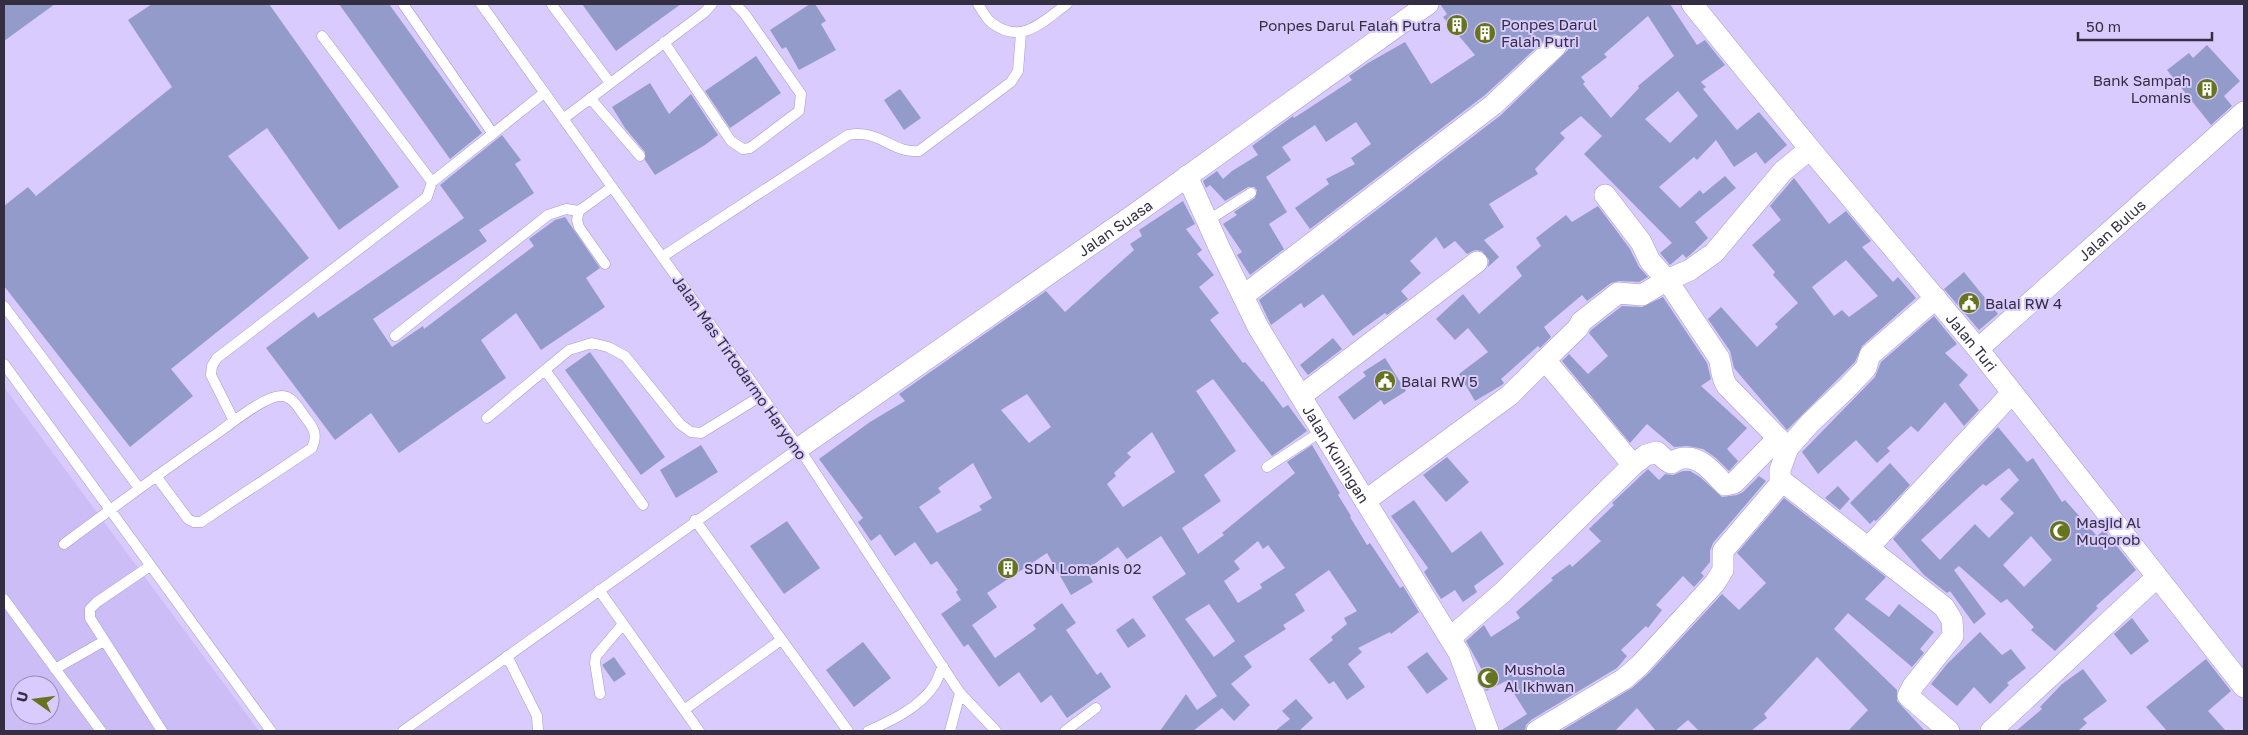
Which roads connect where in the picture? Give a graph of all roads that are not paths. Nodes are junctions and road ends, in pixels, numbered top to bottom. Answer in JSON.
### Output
{"nodes":[{"id":1,"x":403,"y":4,"type":"edge"},
{"id":2,"x":481,"y":4,"type":"edge"},
{"id":3,"x":712,"y":4,"type":"edge"},
{"id":4,"x":736,"y":4,"type":"edge"},
{"id":5,"x":978,"y":4,"type":"edge"},
{"id":6,"x":1066,"y":4,"type":"edge"},
{"id":7,"x":1428,"y":4,"type":"edge"},
{"id":8,"x":1692,"y":4,"type":"edge"},
{"id":9,"x":552,"y":5,"type":"dead end"},
{"id":10,"x":1021,"y":33,"type":"junction"},
{"id":11,"x":322,"y":36,"type":"dead end"},
{"id":12,"x":664,"y":42,"type":"junction"},
{"id":13,"x":1556,"y":46,"type":"dead end"},
{"id":14,"x":610,"y":83,"type":"junction"},
{"id":15,"x":544,"y":93,"type":"junction"},
{"id":16,"x":590,"y":98,"type":"junction"},
{"id":17,"x":2244,"y":112,"type":"edge"},
{"id":18,"x":563,"y":118,"type":"junction"},
{"id":19,"x":492,"y":134,"type":"junction"},
{"id":20,"x":1810,"y":149,"type":"junction"},
{"id":21,"x":640,"y":156,"type":"dead end"},
{"id":22,"x":1187,"y":176,"type":"junction"},
{"id":23,"x":432,"y":182,"type":"junction"},
{"id":24,"x":612,"y":187,"type":"junction"},
{"id":25,"x":1251,"y":194,"type":"dead end"},
{"id":26,"x":1605,"y":195,"type":"dead end"},
{"id":27,"x":579,"y":211,"type":"junction"},
{"id":28,"x":1207,"y":220,"type":"junction"},
{"id":29,"x":662,"y":257,"type":"junction"},
{"id":30,"x":1477,"y":262,"type":"dead end"},
{"id":31,"x":605,"y":264,"type":"dead end"},
{"id":32,"x":1667,"y":280,"type":"junction"},
{"id":33,"x":1243,"y":296,"type":"junction"},
{"id":34,"x":1936,"y":298,"type":"junction"},
{"id":35,"x":4,"y":306,"type":"edge"},
{"id":36,"x":395,"y":336,"type":"dead end"},
{"id":37,"x":1978,"y":349,"type":"junction"},
{"id":38,"x":1545,"y":360,"type":"junction"},
{"id":39,"x":4,"y":364,"type":"edge"},
{"id":40,"x":544,"y":370,"type":"junction"},
{"id":41,"x":2012,"y":393,"type":"junction"},
{"id":42,"x":761,"y":396,"type":"junction"},
{"id":43,"x":1301,"y":396,"type":"junction"},
{"id":44,"x":487,"y":418,"type":"dead end"},
{"id":45,"x":234,"y":421,"type":"junction"},
{"id":46,"x":1322,"y":431,"type":"junction"},
{"id":47,"x":1783,"y":443,"type":"junction"},
{"id":48,"x":798,"y":448,"type":"junction"},
{"id":49,"x":1633,"y":464,"type":"junction"},
{"id":50,"x":1268,"y":467,"type":"dead end"},
{"id":51,"x":156,"y":476,"type":"junction"},
{"id":52,"x":1781,"y":480,"type":"junction"},
{"id":53,"x":139,"y":488,"type":"junction"},
{"id":54,"x":1365,"y":501,"type":"junction"},
{"id":55,"x":643,"y":505,"type":"dead end"},
{"id":56,"x":110,"y":509,"type":"junction"},
{"id":57,"x":695,"y":520,"type":"junction"},
{"id":58,"x":64,"y":544,"type":"dead end"},
{"id":59,"x":1868,"y":548,"type":"junction"},
{"id":60,"x":150,"y":566,"type":"junction"},
{"id":61,"x":2158,"y":577,"type":"junction"},
{"id":62,"x":599,"y":590,"type":"junction"},
{"id":63,"x":4,"y":599,"type":"edge"},
{"id":64,"x":623,"y":624,"type":"junction"},
{"id":65,"x":1450,"y":638,"type":"junction"},
{"id":66,"x":781,"y":640,"type":"junction"},
{"id":67,"x":104,"y":641,"type":"junction"},
{"id":68,"x":507,"y":656,"type":"junction"},
{"id":69,"x":943,"y":666,"type":"junction"},
{"id":70,"x":55,"y":669,"type":"junction"},
{"id":71,"x":2244,"y":687,"type":"edge"},
{"id":72,"x":960,"y":693,"type":"junction"},
{"id":73,"x":600,"y":694,"type":"dead end"},
{"id":74,"x":1096,"y":708,"type":"dead end"},
{"id":75,"x":684,"y":710,"type":"junction"},
{"id":76,"x":101,"y":731,"type":"edge"},
{"id":77,"x":162,"y":731,"type":"edge"},
{"id":78,"x":271,"y":731,"type":"edge"},
{"id":79,"x":403,"y":731,"type":"edge"},
{"id":80,"x":538,"y":731,"type":"edge"},
{"id":81,"x":699,"y":731,"type":"edge"},
{"id":82,"x":848,"y":731,"type":"edge"},
{"id":83,"x":868,"y":731,"type":"edge"},
{"id":84,"x":950,"y":731,"type":"edge"},
{"id":85,"x":996,"y":731,"type":"edge"},
{"id":86,"x":1065,"y":731,"type":"edge"},
{"id":87,"x":1488,"y":731,"type":"edge"},
{"id":88,"x":1537,"y":731,"type":"edge"},
{"id":89,"x":1949,"y":731,"type":"edge"},
{"id":90,"x":1992,"y":731,"type":"edge"}],
"edges":[{"from":1,"to":19,"type":"lane"},
{"from":2,"to":15,"type":"lane","name":"Jalan Mas Tirtodarmo Haryono"},
{"from":3,"to":12,"type":"lane"},
{"from":4,"to":12,"type":"lane"},
{"from":5,"to":10,"type":"lane"},
{"from":6,"to":10,"type":"lane"},
{"from":7,"to":22,"type":"street","name":"Jalan Suasa"},
{"from":8,"to":20,"type":"street","name":"Jalan Turi"},
{"from":9,"to":14,"type":"lane"},
{"from":10,"to":29,"type":"lane"},
{"from":11,"to":23,"type":"lane"},
{"from":12,"to":14,"type":"lane"},
{"from":13,"to":33,"type":"street"},
{"from":14,"to":16,"type":"lane"},
{"from":15,"to":18,"type":"lane","name":"Jalan Mas Tirtodarmo Haryono"},
{"from":15,"to":19,"type":"lane"},
{"from":16,"to":18,"type":"lane"},
{"from":16,"to":21,"type":"lane"},
{"from":17,"to":37,"type":"street","name":"Jalan Bulus"},
{"from":18,"to":24,"type":"lane","name":"Jalan Mas Tirtodarmo Haryono"},
{"from":19,"to":23,"type":"lane"},
{"from":20,"to":32,"type":"street"},
{"from":20,"to":34,"type":"street","name":"Jalan Turi"},
{"from":22,"to":28,"type":"street","name":"Jalan Kuningan"},
{"from":22,"to":48,"type":"street","name":"Jalan Suasa"},
{"from":23,"to":45,"type":"lane"},
{"from":24,"to":27,"type":"lane"},
{"from":24,"to":29,"type":"lane","name":"Jalan Mas Tirtodarmo Haryono"},
{"from":25,"to":28,"type":"lane"},
{"from":26,"to":32,"type":"street"},
{"from":27,"to":31,"type":"lane"},
{"from":27,"to":36,"type":"lane"},
{"from":28,"to":33,"type":"street","name":"Jalan Kuningan"},
{"from":29,"to":42,"type":"lane","name":"Jalan Mas Tirtodarmo Haryono"},
{"from":30,"to":43,"type":"street"},
{"from":32,"to":38,"type":"street"},
{"from":32,"to":47,"type":"street"},
{"from":33,"to":43,"type":"street","name":"Jalan Kuningan"},
{"from":34,"to":37,"type":"street","name":"Jalan Turi"},
{"from":34,"to":47,"type":"street"},
{"from":35,"to":53,"type":"lane"},
{"from":37,"to":41,"type":"street","name":"Jalan Turi"},
{"from":38,"to":49,"type":"street"},
{"from":38,"to":54,"type":"street"},
{"from":39,"to":56,"type":"lane"},
{"from":40,"to":42,"type":"lane"},
{"from":40,"to":44,"type":"lane"},
{"from":40,"to":55,"type":"lane"},
{"from":41,"to":59,"type":"street"},
{"from":41,"to":61,"type":"street","name":"Jalan Turi"},
{"from":42,"to":48,"type":"lane","name":"Jalan Mas Tirtodarmo Haryono"},
{"from":43,"to":46,"type":"street","name":"Jalan Kuningan"},
{"from":45,"to":51,"type":"lane"},
{"from":45,"to":51,"type":"lane"},
{"from":46,"to":50,"type":"lane"},
{"from":46,"to":54,"type":"street","name":"Jalan Kuningan"},
{"from":47,"to":49,"type":"street"},
{"from":47,"to":52,"type":"street"},
{"from":48,"to":57,"type":"lane"},
{"from":48,"to":69,"type":"lane","name":"Jalan Mas Tirtodarmo Haryono"},
{"from":49,"to":65,"type":"street"},
{"from":51,"to":53,"type":"lane"},
{"from":52,"to":59,"type":"street"},
{"from":52,"to":88,"type":"street"},
{"from":53,"to":56,"type":"lane"},
{"from":54,"to":65,"type":"street","name":"Jalan Kuningan"},
{"from":56,"to":58,"type":"lane"},
{"from":56,"to":60,"type":"lane"},
{"from":57,"to":62,"type":"lane"},
{"from":57,"to":66,"type":"lane"},
{"from":59,"to":89,"type":"street"},
{"from":60,"to":67,"type":"lane"},
{"from":60,"to":78,"type":"lane"},
{"from":61,"to":71,"type":"street","name":"Jalan Turi"},
{"from":61,"to":90,"type":"street"},
{"from":62,"to":64,"type":"lane"},
{"from":62,"to":68,"type":"lane"},
{"from":63,"to":70,"type":"lane"},
{"from":64,"to":73,"type":"lane"},
{"from":64,"to":75,"type":"lane"},
{"from":65,"to":87,"type":"street","name":"Jalan Kuningan"},
{"from":66,"to":75,"type":"lane"},
{"from":66,"to":82,"type":"lane"},
{"from":67,"to":70,"type":"lane"},
{"from":67,"to":77,"type":"lane"},
{"from":68,"to":79,"type":"lane"},
{"from":68,"to":80,"type":"lane"},
{"from":69,"to":72,"type":"lane","name":"Jalan Mas Tirtodarmo Haryono"},
{"from":69,"to":83,"type":"lane"},
{"from":70,"to":76,"type":"lane"},
{"from":72,"to":84,"type":"lane"},
{"from":72,"to":85,"type":"lane","name":"Jalan Mas Tirtodarmo Haryono"},
{"from":74,"to":86,"type":"lane"},
{"from":75,"to":81,"type":"lane"}]}
